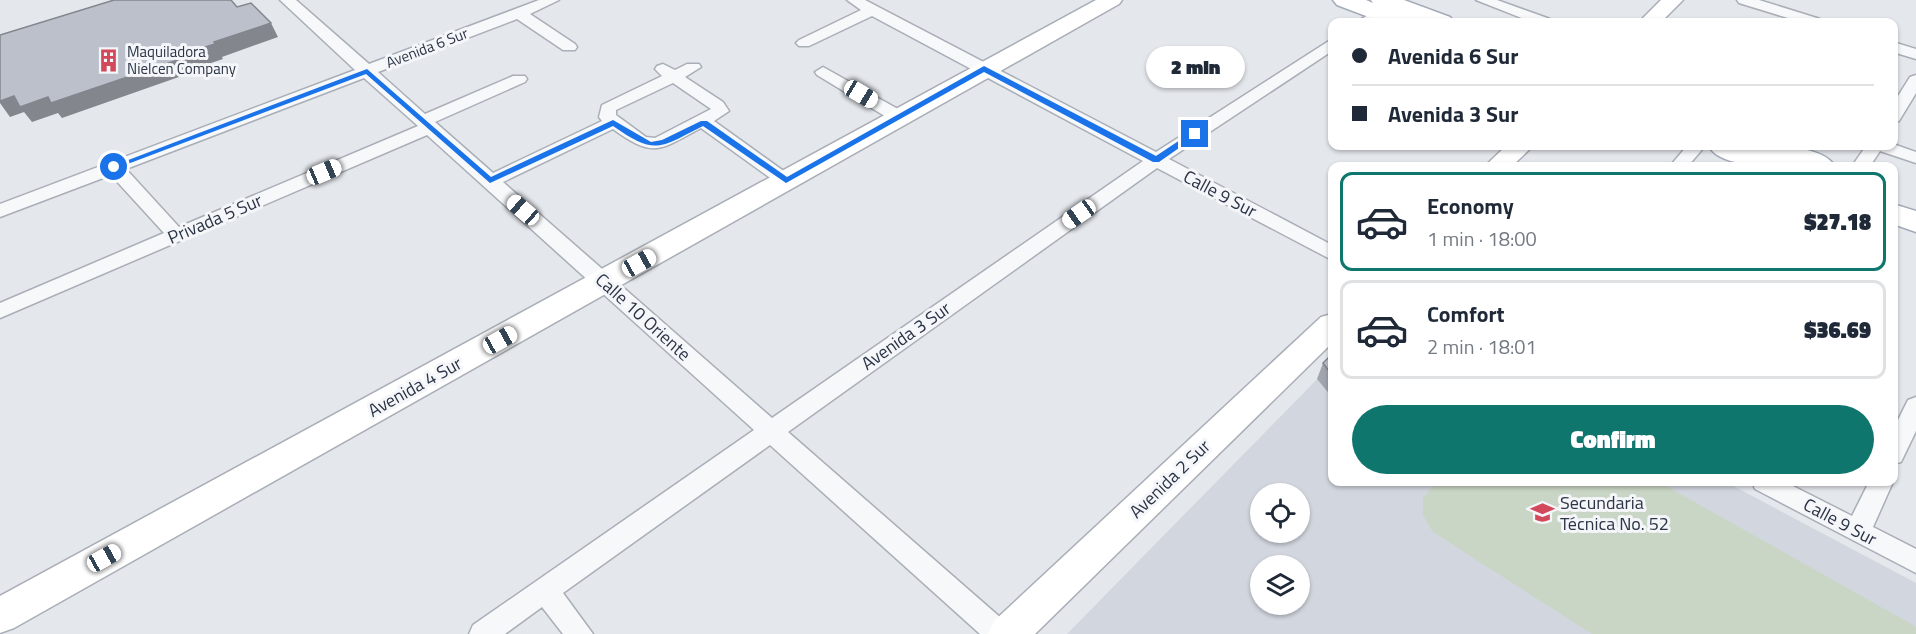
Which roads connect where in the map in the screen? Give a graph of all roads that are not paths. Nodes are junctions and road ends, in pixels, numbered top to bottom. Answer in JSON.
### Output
{"nodes":[{"id":1,"x":287,"y":0,"type":"edge"},
{"id":2,"x":552,"y":0,"type":"edge"},
{"id":3,"x":854,"y":0,"type":"edge"},
{"id":4,"x":1345,"y":0,"type":"edge"},
{"id":5,"x":1483,"y":0,"type":"edge"},
{"id":6,"x":1673,"y":0,"type":"edge"},
{"id":7,"x":1744,"y":0,"type":"edge"},
{"id":8,"x":1104,"y":1,"type":"edge"},
{"id":9,"x":872,"y":10,"type":"junction"},
{"id":10,"x":1388,"y":10,"type":"edge"},
{"id":11,"x":519,"y":13,"type":"junction"},
{"id":12,"x":1424,"y":18,"type":"edge"},
{"id":13,"x":1534,"y":18,"type":"edge"},
{"id":14,"x":1653,"y":18,"type":"edge"},
{"id":15,"x":1802,"y":18,"type":"edge"},
{"id":16,"x":804,"y":43,"type":"dead end"},
{"id":17,"x":569,"y":47,"type":"dead end"},
{"id":18,"x":1328,"y":47,"type":"edge"},
{"id":19,"x":1898,"y":49,"type":"edge"},
{"id":20,"x":1916,"y":54,"type":"edge"},
{"id":21,"x":693,"y":67,"type":"dead end"},
{"id":22,"x":984,"y":69,"type":"junction"},
{"id":23,"x":367,"y":71,"type":"junction"},
{"id":24,"x":668,"y":72,"type":"junction"},
{"id":25,"x":823,"y":72,"type":"dead end"},
{"id":26,"x":519,"y":79,"type":"dead end"},
{"id":27,"x":1916,"y":80,"type":"edge"},
{"id":28,"x":1909,"y":104,"type":"edge"},
{"id":29,"x":611,"y":116,"type":"junction"},
{"id":30,"x":899,"y":117,"type":"junction"},
{"id":31,"x":704,"y":122,"type":"junction"},
{"id":32,"x":426,"y":124,"type":"junction"},
{"id":33,"x":1516,"y":150,"type":"edge"},
{"id":34,"x":1693,"y":150,"type":"edge"},
{"id":35,"x":1733,"y":150,"type":"edge"},
{"id":36,"x":1777,"y":150,"type":"edge"},
{"id":37,"x":1894,"y":150,"type":"edge"},
{"id":38,"x":1916,"y":158,"type":"edge"},
{"id":39,"x":1156,"y":160,"type":"junction"},
{"id":40,"x":1502,"y":162,"type":"edge"},
{"id":41,"x":1682,"y":162,"type":"edge"},
{"id":42,"x":1764,"y":162,"type":"edge"},
{"id":43,"x":1810,"y":162,"type":"edge"},
{"id":44,"x":114,"y":167,"type":"junction"},
{"id":45,"x":490,"y":181,"type":"junction"},
{"id":46,"x":786,"y":181,"type":"junction"},
{"id":47,"x":1898,"y":196,"type":"edge"},
{"id":48,"x":1916,"y":203,"type":"edge"},
{"id":49,"x":0,"y":211,"type":"edge"},
{"id":50,"x":1898,"y":215,"type":"edge"},
{"id":51,"x":1916,"y":222,"type":"edge"},
{"id":52,"x":176,"y":235,"type":"junction"},
{"id":53,"x":1328,"y":251,"type":"edge"},
{"id":54,"x":604,"y":282,"type":"junction"},
{"id":55,"x":0,"y":311,"type":"edge"},
{"id":56,"x":1328,"y":329,"type":"edge"},
{"id":57,"x":1916,"y":405,"type":"edge"},
{"id":58,"x":771,"y":431,"type":"junction"},
{"id":59,"x":1898,"y":444,"type":"edge"},
{"id":60,"x":1772,"y":486,"type":"edge"},
{"id":61,"x":1879,"y":486,"type":"edge"},
{"id":62,"x":1858,"y":531,"type":"junction"},
{"id":63,"x":1916,"y":562,"type":"edge"},
{"id":64,"x":545,"y":590,"type":"junction"},
{"id":65,"x":0,"y":616,"type":"edge"},
{"id":66,"x":483,"y":634,"type":"edge"},
{"id":67,"x":579,"y":634,"type":"edge"},
{"id":68,"x":999,"y":634,"type":"edge"},
{"id":69,"x":1008,"y":634,"type":"edge"}],
"edges":[{"from":1,"to":23,"type":"street","name":"Calle 10 Oriente"},
{"from":2,"to":11,"type":"street","name":"Avenida 6 Sur"},
{"from":3,"to":9,"type":"street","name":"Calle 9 Sur"},
{"from":4,"to":10,"type":"main road"},
{"from":5,"to":13,"type":"street"},
{"from":6,"to":14,"type":"street"},
{"from":7,"to":15,"type":"street"},
{"from":8,"to":22,"type":"street","name":"Avenida 4 Sur"},
{"from":9,"to":16,"type":"street"},
{"from":9,"to":22,"type":"street","name":"Calle 9 Sur"},
{"from":10,"to":12,"type":"main road"},
{"from":11,"to":17,"type":"street"},
{"from":11,"to":23,"type":"street","name":"Avenida 6 Sur"},
{"from":18,"to":39,"type":"street","name":"Avenida 3 Sur"},
{"from":19,"to":20,"type":"street"},
{"from":21,"to":24,"type":"street"},
{"from":22,"to":30,"type":"street","name":"Avenida 4 Sur"},
{"from":22,"to":39,"type":"street","name":"Calle 9 Sur"},
{"from":23,"to":32,"type":"street","name":"Calle 10 Oriente"},
{"from":23,"to":44,"type":"street","name":"Avenida 6 Sur"},
{"from":24,"to":29,"type":"street"},
{"from":24,"to":31,"type":"street"},
{"from":25,"to":30,"type":"street"},
{"from":26,"to":32,"type":"street","name":"Privada 5 Sur"},
{"from":27,"to":28,"type":"street"},
{"from":29,"to":31,"type":"street"},
{"from":29,"to":45,"type":"street"},
{"from":30,"to":46,"type":"street","name":"Avenida 4 Sur"},
{"from":31,"to":46,"type":"street"},
{"from":32,"to":45,"type":"street","name":"Calle 10 Oriente"},
{"from":32,"to":52,"type":"street","name":"Privada 5 Sur"},
{"from":33,"to":40,"type":"street"},
{"from":34,"to":41,"type":"street"},
{"from":35,"to":42,"type":"main road"},
{"from":36,"to":43,"type":"main road"},
{"from":37,"to":38,"type":"street"},
{"from":39,"to":53,"type":"street","name":"Calle 9 Sur"},
{"from":39,"to":58,"type":"street","name":"Avenida 3 Sur"},
{"from":44,"to":49,"type":"street","name":"Avenida 6 Sur"},
{"from":44,"to":52,"type":"street"},
{"from":45,"to":54,"type":"street","name":"Calle 10 Oriente"},
{"from":46,"to":54,"type":"street","name":"Avenida 4 Sur"},
{"from":47,"to":48,"type":"main road"},
{"from":50,"to":51,"type":"main road"},
{"from":52,"to":55,"type":"street","name":"Privada 5 Sur"},
{"from":54,"to":58,"type":"street","name":"Calle 10 Oriente"},
{"from":54,"to":65,"type":"street","name":"Avenida 4 Sur"},
{"from":56,"to":69,"type":"street","name":"Avenida 2 Sur"},
{"from":57,"to":59,"type":"street"},
{"from":58,"to":64,"type":"street","name":"Avenida 3 Sur"},
{"from":58,"to":68,"type":"street","name":"Calle 10 Oriente"},
{"from":60,"to":62,"type":"street","name":"Calle 9 Sur"},
{"from":61,"to":62,"type":"street"},
{"from":62,"to":63,"type":"street","name":"Calle 9 Sur"},
{"from":64,"to":66,"type":"street","name":"Avenida 3 Sur"},
{"from":64,"to":67,"type":"street"}]}
